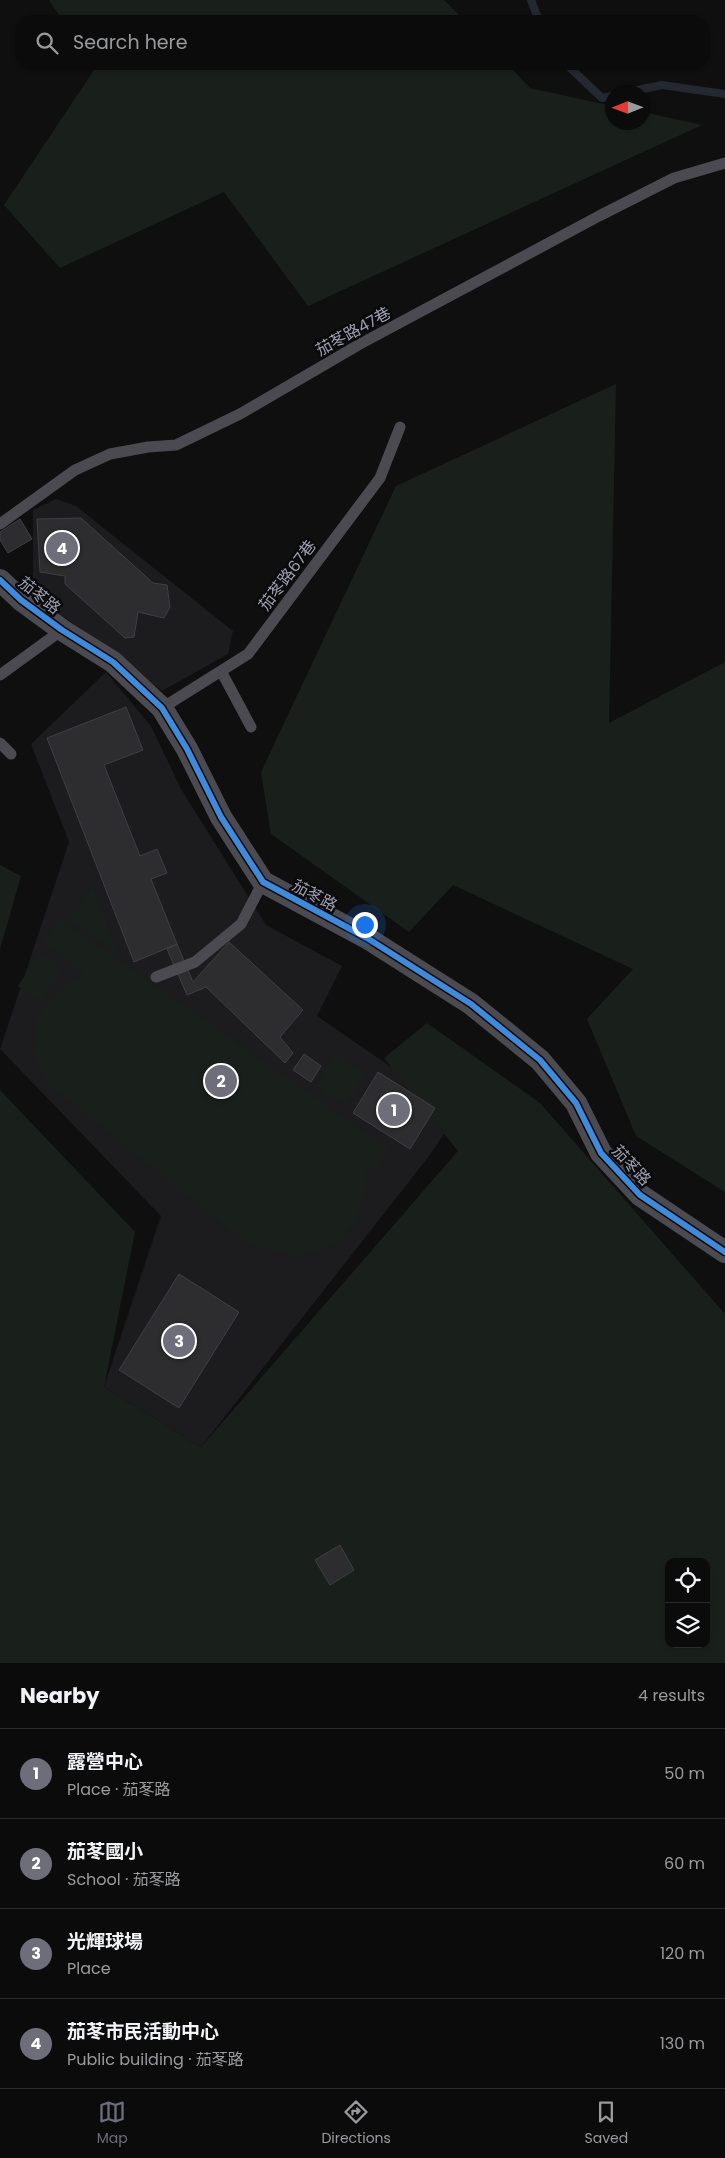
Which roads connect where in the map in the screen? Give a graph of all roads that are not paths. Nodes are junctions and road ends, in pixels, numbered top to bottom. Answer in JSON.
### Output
{"nodes":[{"id":1,"x":725,"y":163,"type":"edge"},
{"id":2,"x":400,"y":427,"type":"dead end"},
{"id":3,"x":0,"y":524,"type":"edge"},
{"id":4,"x":0,"y":580,"type":"edge"},
{"id":5,"x":62,"y":630,"type":"junction"},
{"id":6,"x":221,"y":671,"type":"junction"},
{"id":7,"x":0,"y":675,"type":"edge"},
{"id":8,"x":162,"y":708,"type":"junction"},
{"id":9,"x":251,"y":727,"type":"dead end"},
{"id":10,"x":0,"y":743,"type":"edge"},
{"id":11,"x":11,"y":754,"type":"dead end"},
{"id":12,"x":263,"y":882,"type":"junction"},
{"id":13,"x":156,"y":977,"type":"dead end"},
{"id":14,"x":725,"y":1252,"type":"edge"}],
"edges":[{"from":1,"to":3,"type":"lane","name":"茄苳路47巷"},
{"from":2,"to":6,"type":"lane","name":"茄苳路67巷"},
{"from":4,"to":5,"type":"street","name":"茄苳路"},
{"from":5,"to":7,"type":"lane"},
{"from":5,"to":8,"type":"street","name":"茄苳路"},
{"from":6,"to":8,"type":"lane","name":"茄苳路67巷"},
{"from":6,"to":9,"type":"lane"},
{"from":8,"to":12,"type":"street","name":"茄苳路"},
{"from":10,"to":11,"type":"lane"},
{"from":12,"to":13,"type":"lane"},
{"from":12,"to":14,"type":"street","name":"茄苳路"}]}
